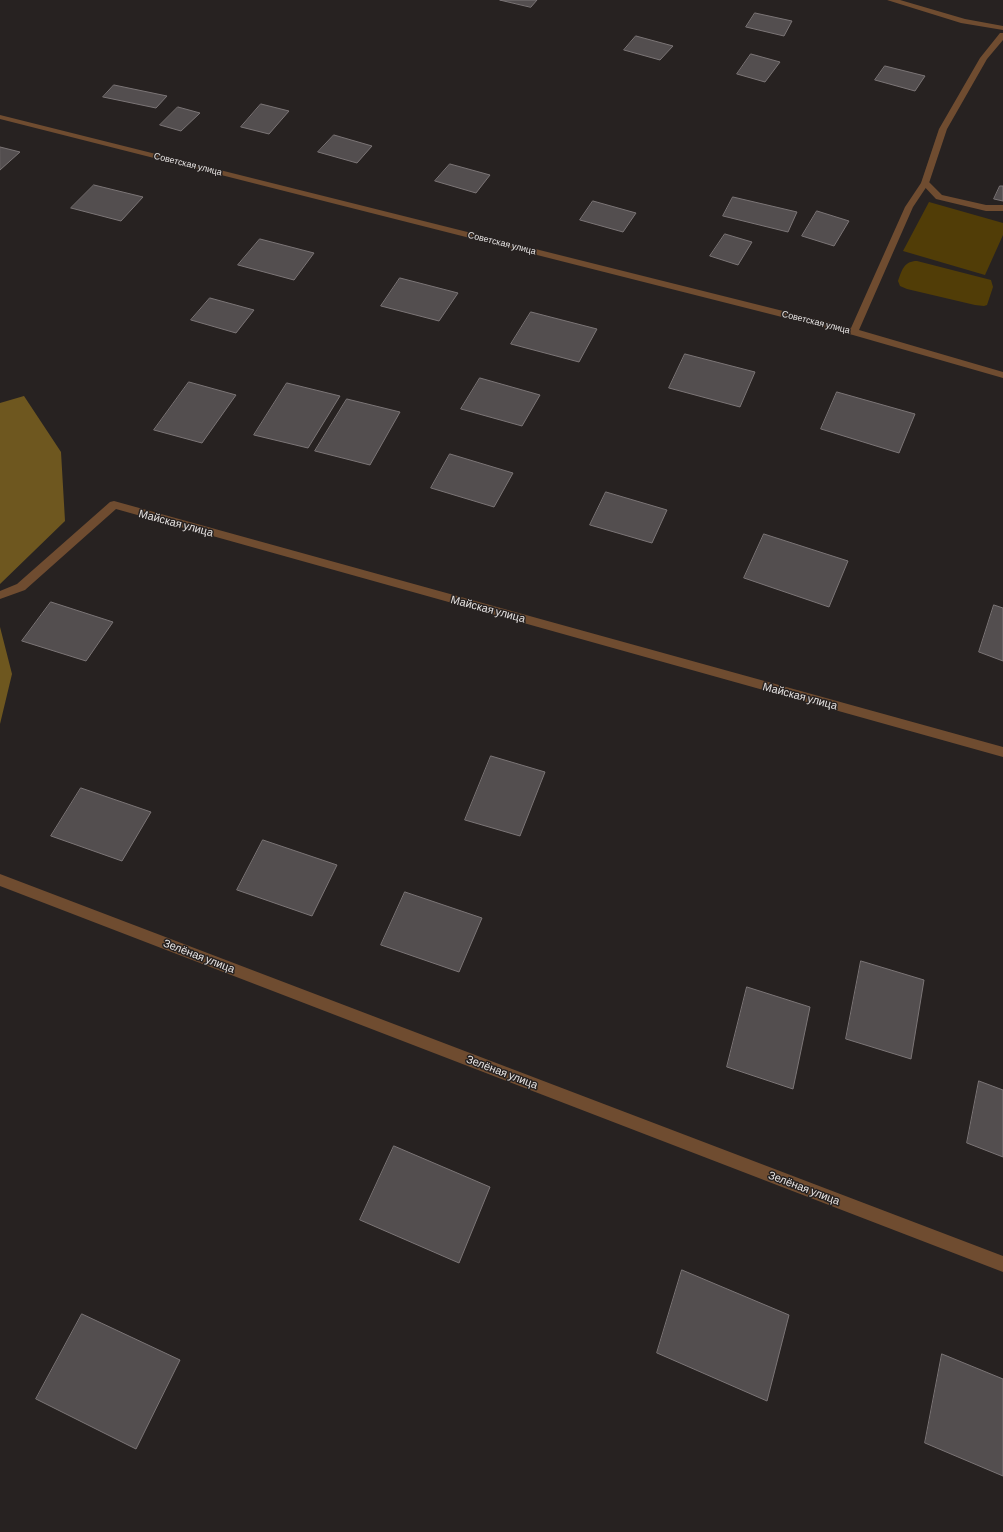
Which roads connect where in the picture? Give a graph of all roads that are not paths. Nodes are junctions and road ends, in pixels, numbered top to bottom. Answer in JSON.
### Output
{"nodes":[{"id":1,"x":891,"y":0,"type":"edge"},
{"id":2,"x":1003,"y":28,"type":"edge"},
{"id":3,"x":1003,"y":35,"type":"edge"},
{"id":4,"x":0,"y":117,"type":"edge"},
{"id":5,"x":925,"y":183,"type":"junction"},
{"id":6,"x":1003,"y":208,"type":"edge"},
{"id":7,"x":854,"y":332,"type":"junction"},
{"id":8,"x":1003,"y":375,"type":"edge"},
{"id":9,"x":0,"y":595,"type":"edge"},
{"id":10,"x":1003,"y":752,"type":"edge"},
{"id":11,"x":0,"y":880,"type":"edge"},
{"id":12,"x":1003,"y":1264,"type":"edge"}],
"edges":[{"from":1,"to":2,"type":"street"},
{"from":3,"to":5,"type":"street"},
{"from":4,"to":7,"type":"street","name":"Советская улица"},
{"from":5,"to":6,"type":"street"},
{"from":5,"to":7,"type":"street"},
{"from":7,"to":8,"type":"street","name":"Советская улица"},
{"from":9,"to":10,"type":"street","name":"Майская улица"},
{"from":11,"to":12,"type":"street","name":"Зелёная улица"}]}
